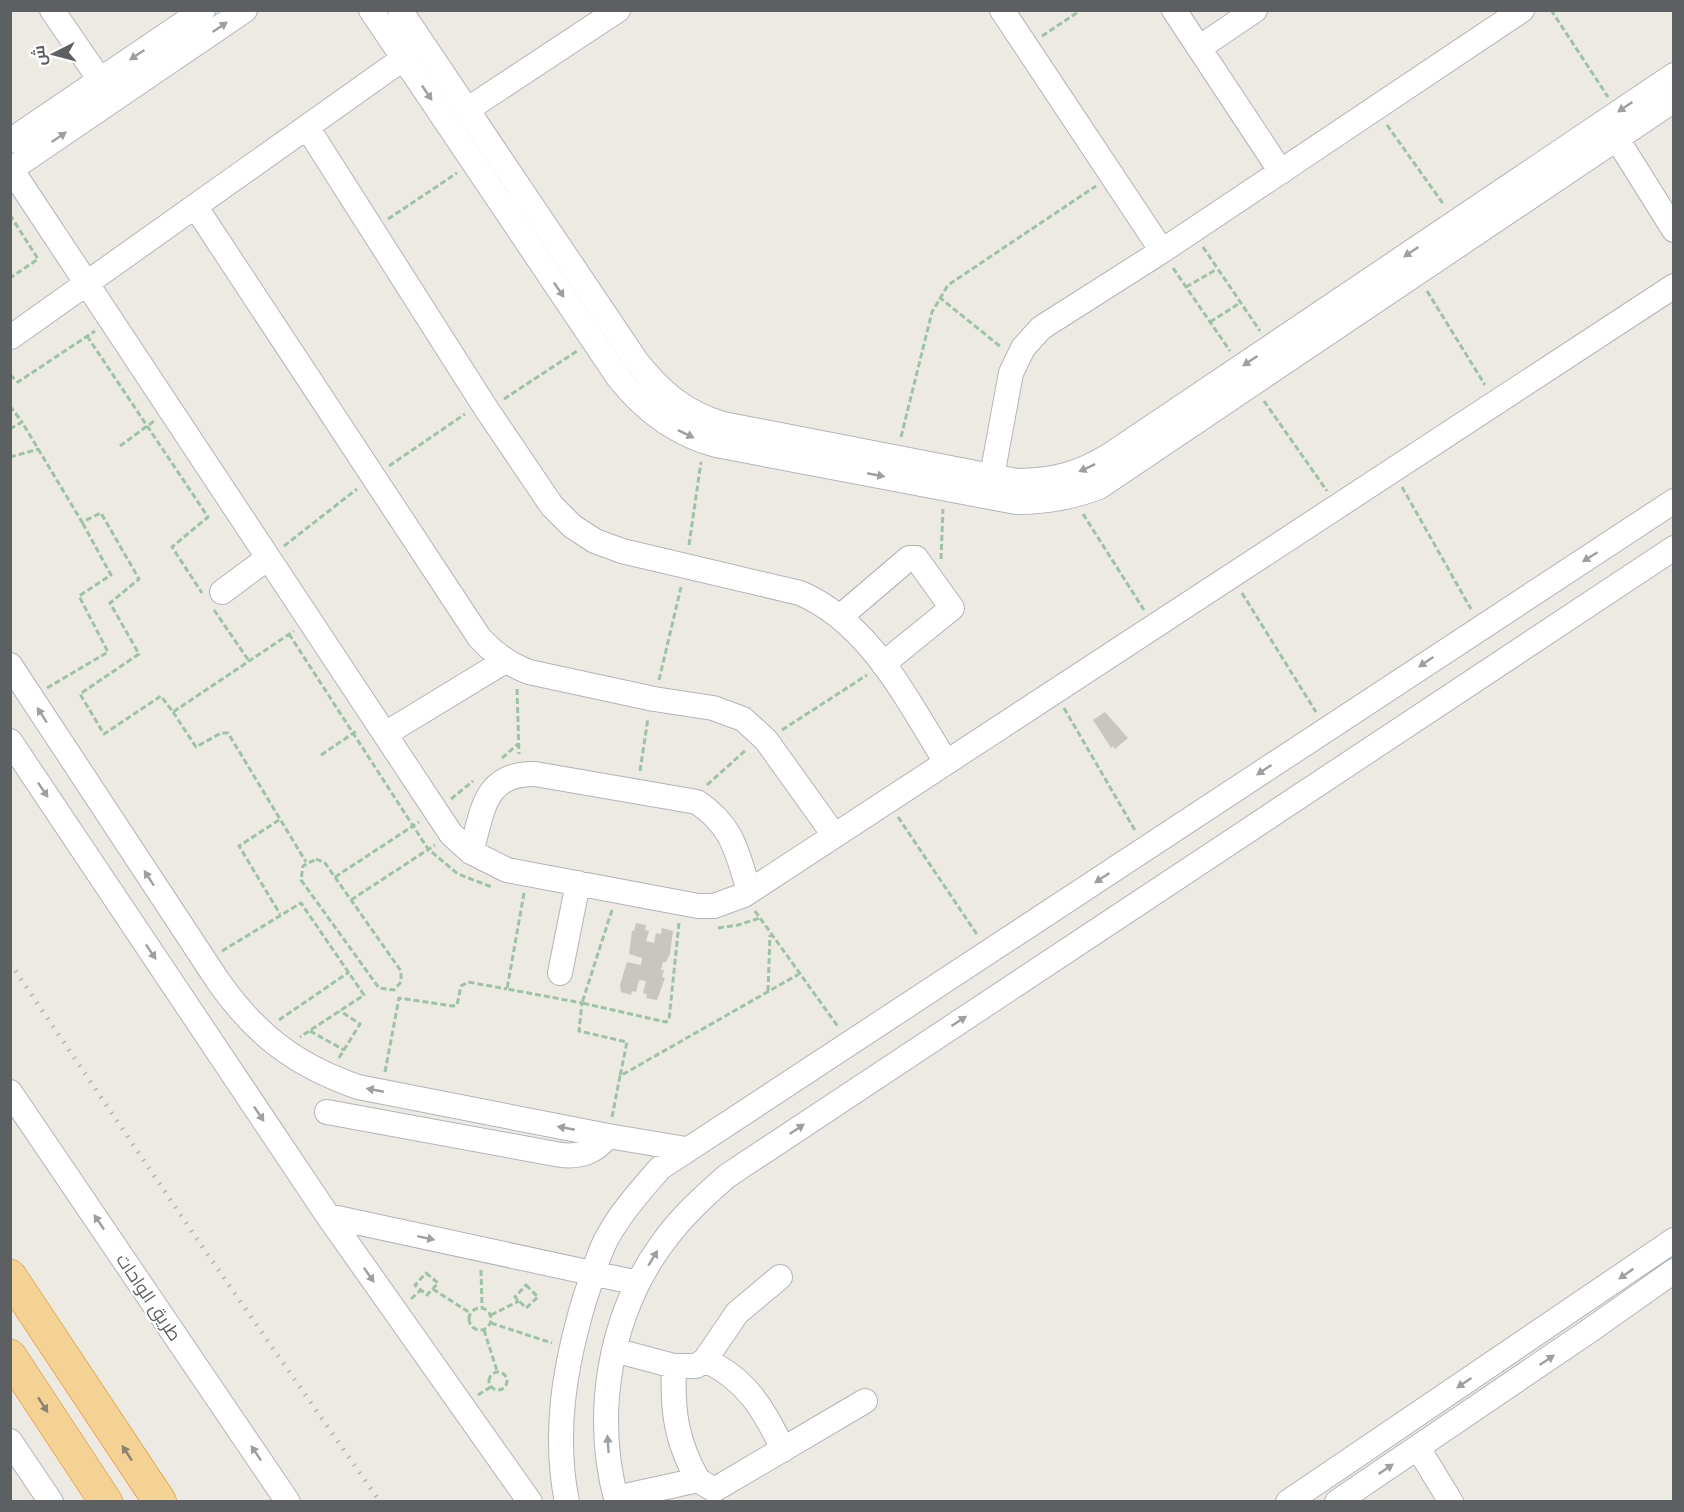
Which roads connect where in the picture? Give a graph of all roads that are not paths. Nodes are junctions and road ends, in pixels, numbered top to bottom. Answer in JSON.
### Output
{"nodes":[{"id":1,"x":52,"y":10,"type":"edge"},
{"id":2,"x":203,"y":10,"type":"edge"},
{"id":3,"x":245,"y":10,"type":"edge"},
{"id":4,"x":371,"y":10,"type":"edge"},
{"id":5,"x":400,"y":10,"type":"edge"},
{"id":6,"x":618,"y":10,"type":"edge"},
{"id":7,"x":1002,"y":10,"type":"edge"},
{"id":8,"x":1174,"y":10,"type":"edge"},
{"id":9,"x":1256,"y":10,"type":"edge"},
{"id":10,"x":1522,"y":10,"type":"edge"},
{"id":11,"x":586,"y":19,"type":"edge"},
{"id":12,"x":1199,"y":48,"type":"junction"},
{"id":13,"x":404,"y":58,"type":"junction"},
{"id":14,"x":1674,"y":75,"type":"edge"},
{"id":15,"x":100,"y":80,"type":"junction"},
{"id":16,"x":1674,"y":100,"type":"edge"},
{"id":17,"x":468,"y":109,"type":"junction"},
{"id":18,"x":307,"y":127,"type":"junction"},
{"id":19,"x":1617,"y":139,"type":"junction"},
{"id":20,"x":10,"y":141,"type":"edge"},
{"id":21,"x":11,"y":169,"type":"edge"},
{"id":22,"x":1281,"y":172,"type":"junction"},
{"id":23,"x":195,"y":206,"type":"junction"},
{"id":24,"x":1456,"y":230,"type":"junction"},
{"id":25,"x":1674,"y":230,"type":"edge"},
{"id":26,"x":553,"y":237,"type":"junction"},
{"id":27,"x":533,"y":251,"type":"junction"},
{"id":28,"x":1162,"y":251,"type":"junction"},
{"id":29,"x":87,"y":283,"type":"junction"},
{"id":30,"x":1674,"y":286,"type":"edge"},
{"id":31,"x":11,"y":337,"type":"edge"},
{"id":32,"x":1247,"y":376,"type":"junction"},
{"id":33,"x":1158,"y":435,"type":"junction"},
{"id":34,"x":810,"y":452,"type":"junction"},
{"id":35,"x":992,"y":476,"type":"junction"},
{"id":36,"x":1674,"y":501,"type":"edge"},
{"id":37,"x":1616,"y":540,"type":"junction"},
{"id":38,"x":1674,"y":548,"type":"edge"},
{"id":39,"x":268,"y":558,"type":"junction"},
{"id":40,"x":1638,"y":572,"type":"junction"},
{"id":41,"x":212,"y":598,"type":"road end"},
{"id":42,"x":840,"y":616,"type":"junction"},
{"id":43,"x":510,"y":664,"type":"junction"},
{"id":44,"x":883,"y":664,"type":"junction"},
{"id":45,"x":10,"y":665,"type":"edge"},
{"id":46,"x":380,"y":727,"type":"junction"},
{"id":47,"x":10,"y":741,"type":"edge"},
{"id":48,"x":946,"y":762,"type":"junction"},
{"id":49,"x":834,"y":835,"type":"junction"},
{"id":50,"x":471,"y":852,"type":"junction"},
{"id":51,"x":578,"y":884,"type":"junction"},
{"id":52,"x":746,"y":893,"type":"junction"},
{"id":53,"x":211,"y":971,"type":"junction"},
{"id":54,"x":560,"y":973,"type":"dead end"},
{"id":55,"x":185,"y":1003,"type":"junction"},
{"id":56,"x":877,"y":1027,"type":"junction"},
{"id":57,"x":899,"y":1060,"type":"junction"},
{"id":58,"x":10,"y":1092,"type":"edge"},
{"id":59,"x":327,"y":1112,"type":"dead end"},
{"id":60,"x":608,"y":1136,"type":"junction"},
{"id":61,"x":686,"y":1149,"type":"junction"},
{"id":62,"x":327,"y":1216,"type":"junction"},
{"id":63,"x":1674,"y":1240,"type":"edge"},
{"id":64,"x":1674,"y":1271,"type":"edge"},
{"id":65,"x":593,"y":1274,"type":"junction"},
{"id":66,"x":10,"y":1276,"type":"edge"},
{"id":67,"x":780,"y":1277,"type":"dead end"},
{"id":68,"x":638,"y":1283,"type":"junction"},
{"id":69,"x":614,"y":1350,"type":"junction"},
{"id":70,"x":10,"y":1356,"type":"edge"},
{"id":71,"x":705,"y":1360,"type":"junction"},
{"id":72,"x":674,"y":1366,"type":"junction"},
{"id":73,"x":865,"y":1401,"type":"dead end"},
{"id":74,"x":10,"y":1441,"type":"edge"},
{"id":75,"x":1418,"y":1448,"type":"junction"},
{"id":76,"x":783,"y":1450,"type":"junction"},
{"id":77,"x":711,"y":1491,"type":"edge"},
{"id":78,"x":617,"y":1500,"type":"edge"},
{"id":79,"x":51,"y":1502,"type":"edge"},
{"id":80,"x":106,"y":1502,"type":"edge"},
{"id":81,"x":160,"y":1502,"type":"edge"},
{"id":82,"x":288,"y":1502,"type":"edge"},
{"id":83,"x":530,"y":1502,"type":"edge"},
{"id":84,"x":567,"y":1502,"type":"edge"},
{"id":85,"x":1288,"y":1502,"type":"edge"},
{"id":86,"x":1337,"y":1502,"type":"edge"},
{"id":87,"x":1451,"y":1502,"type":"edge"}],
"edges":[{"from":1,"to":15,"type":"street"},
{"from":2,"to":15,"type":"street","one_way":true},
{"from":21,"to":3,"type":"street","one_way":true},
{"from":4,"to":13,"type":"street"},
{"from":5,"to":17,"type":"street"},
{"from":6,"to":11,"type":"street"},
{"from":7,"to":28,"type":"street"},
{"from":8,"to":12,"type":"street"},
{"from":9,"to":12,"type":"street"},
{"from":10,"to":22,"type":"street"},
{"from":11,"to":17,"type":"street"},
{"from":12,"to":22,"type":"street"},
{"from":13,"to":18,"type":"street"},
{"from":13,"to":27,"type":"street","one_way":true},
{"from":14,"to":24,"type":"street","one_way":true},
{"from":15,"to":20,"type":"street"},
{"from":16,"to":19,"type":"street"},
{"from":17,"to":26,"type":"street"},
{"from":18,"to":23,"type":"street"},
{"from":18,"to":42,"type":"street"},
{"from":19,"to":24,"type":"street"},
{"from":19,"to":25,"type":"street"},
{"from":21,"to":29,"type":"street"},
{"from":22,"to":28,"type":"street"},
{"from":23,"to":29,"type":"street"},
{"from":23,"to":43,"type":"street"},
{"from":24,"to":32,"type":"street","one_way":true},
{"from":24,"to":32,"type":"street"},
{"from":26,"to":27,"type":"street"},
{"from":26,"to":34,"type":"street"},
{"from":27,"to":34,"type":"street","one_way":true},
{"from":28,"to":35,"type":"street"},
{"from":29,"to":31,"type":"street"},
{"from":29,"to":39,"type":"street"},
{"from":30,"to":48,"type":"street"},
{"from":32,"to":33,"type":"street"},
{"from":34,"to":33,"type":"street","one_way":true},
{"from":33,"to":35,"type":"street","one_way":true},
{"from":34,"to":35,"type":"street"},
{"from":36,"to":37,"type":"street"},
{"from":37,"to":40,"type":"street"},
{"from":37,"to":56,"type":"street","one_way":true},
{"from":38,"to":40,"type":"street"},
{"from":39,"to":41,"type":"street"},
{"from":39,"to":46,"type":"street"},
{"from":57,"to":40,"type":"street","one_way":true},
{"from":42,"to":44,"type":"street"},
{"from":42,"to":44,"type":"street"},
{"from":43,"to":46,"type":"street"},
{"from":43,"to":49,"type":"street"},
{"from":44,"to":48,"type":"street"},
{"from":53,"to":45,"type":"street","one_way":true},
{"from":46,"to":50,"type":"street"},
{"from":47,"to":55,"type":"street","one_way":true},
{"from":48,"to":49,"type":"street"},
{"from":49,"to":52,"type":"street"},
{"from":50,"to":51,"type":"street"},
{"from":50,"to":52,"type":"street"},
{"from":51,"to":52,"type":"street"},
{"from":51,"to":54,"type":"street"},
{"from":53,"to":55,"type":"street"},
{"from":60,"to":53,"type":"street","one_way":true},
{"from":55,"to":62,"type":"street","one_way":true},
{"from":56,"to":57,"type":"street"},
{"from":56,"to":61,"type":"street"},
{"from":68,"to":57,"type":"street","one_way":true},
{"from":82,"to":58,"type":"street","name":"طريق الواحات","one_way":true},
{"from":59,"to":60,"type":"street"},
{"from":60,"to":61,"type":"street"},
{"from":61,"to":65,"type":"street"},
{"from":62,"to":65,"type":"street","one_way":true},
{"from":62,"to":83,"type":"street","one_way":true},
{"from":63,"to":85,"type":"street","one_way":true},
{"from":75,"to":64,"type":"street","one_way":true},
{"from":65,"to":68,"type":"street"},
{"from":65,"to":84,"type":"street"},
{"from":81,"to":66,"type":"highway","one_way":true},
{"from":67,"to":71,"type":"street"},
{"from":68,"to":69,"type":"street"},
{"from":69,"to":72,"type":"street"},
{"from":78,"to":69,"type":"street","one_way":true},
{"from":70,"to":80,"type":"highway","one_way":true},
{"from":71,"to":72,"type":"street"},
{"from":71,"to":76,"type":"street"},
{"from":72,"to":77,"type":"street"},
{"from":73,"to":76,"type":"street"},
{"from":74,"to":79,"type":"street"},
{"from":86,"to":75,"type":"street","one_way":true},
{"from":75,"to":87,"type":"street"},
{"from":76,"to":77,"type":"street"},
{"from":77,"to":78,"type":"street"}]}
